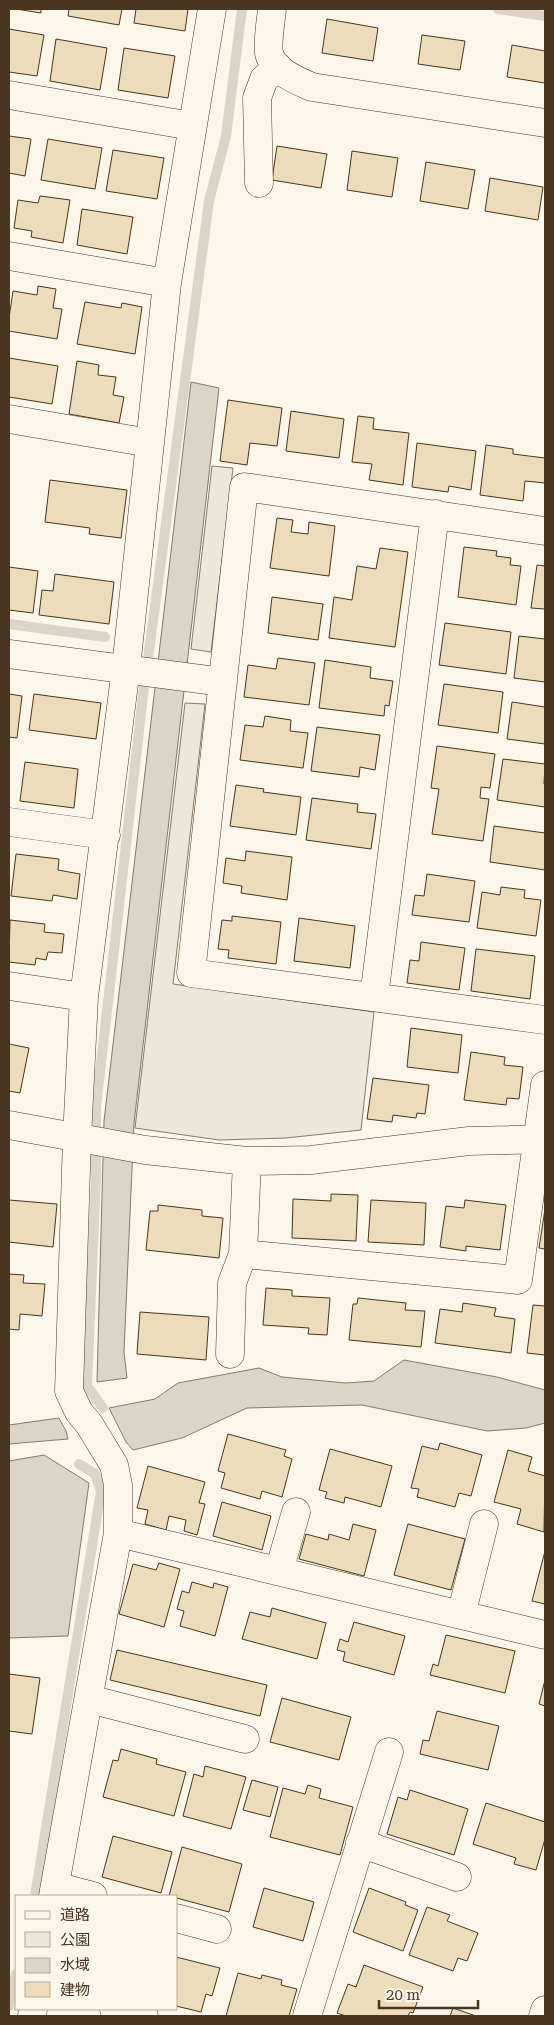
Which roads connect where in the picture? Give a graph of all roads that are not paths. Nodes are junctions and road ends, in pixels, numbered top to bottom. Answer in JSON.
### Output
{"nodes":[{"id":1,"x":212,"y":9,"type":"edge"},
{"id":2,"x":272,"y":9,"type":"edge"},
{"id":3,"x":278,"y":67,"type":"junction"},
{"id":4,"x":9,"y":95,"type":"edge"},
{"id":5,"x":545,"y":123,"type":"edge"},
{"id":6,"x":192,"y":126,"type":"junction"},
{"id":7,"x":259,"y":183,"type":"dead end"},
{"id":8,"x":9,"y":256,"type":"edge"},
{"id":9,"x":167,"y":282,"type":"junction"},
{"id":10,"x":9,"y":420,"type":"edge"},
{"id":11,"x":150,"y":443,"type":"junction"},
{"id":12,"x":435,"y":514,"type":"junction"},
{"id":13,"x":545,"y":531,"type":"edge"},
{"id":14,"x":9,"y":654,"type":"edge"},
{"id":15,"x":126,"y":668,"type":"junction"},
{"id":16,"x":223,"y":682,"type":"junction"},
{"id":17,"x":9,"y":822,"type":"edge"},
{"id":18,"x":106,"y":835,"type":"junction"},
{"id":19,"x":9,"y":986,"type":"edge"},
{"id":20,"x":84,"y":997,"type":"junction"},
{"id":21,"x":374,"y":998,"type":"junction"},
{"id":22,"x":545,"y":1020,"type":"edge"},
{"id":23,"x":545,"y":1084,"type":"edge"},
{"id":24,"x":9,"y":1125,"type":"edge"},
{"id":25,"x":542,"y":1139,"type":"edge"},
{"id":26,"x":83,"y":1140,"type":"junction"},
{"id":27,"x":247,"y":1161,"type":"junction"},
{"id":28,"x":243,"y":1254,"type":"junction"},
{"id":29,"x":230,"y":1354,"type":"dead end"},
{"id":30,"x":296,"y":1512,"type":"dead end"},
{"id":31,"x":484,"y":1524,"type":"dead end"},
{"id":32,"x":118,"y":1533,"type":"junction"},
{"id":33,"x":279,"y":1571,"type":"junction"},
{"id":34,"x":461,"y":1615,"type":"junction"},
{"id":35,"x":545,"y":1635,"type":"edge"},
{"id":36,"x":88,"y":1699,"type":"junction"},
{"id":37,"x":245,"y":1739,"type":"dead end"},
{"id":38,"x":388,"y":1752,"type":"dead end"},
{"id":39,"x":360,"y":1843,"type":"junction"},
{"id":40,"x":457,"y":1877,"type":"dead end"},
{"id":41,"x":54,"y":1891,"type":"edge"},
{"id":42,"x":85,"y":1895,"type":"edge"},
{"id":43,"x":178,"y":1919,"type":"edge"},
{"id":44,"x":218,"y":1929,"type":"dead end"},
{"id":45,"x":118,"y":2010,"type":"edge"},
{"id":46,"x":545,"y":2010,"type":"edge"},
{"id":47,"x":144,"y":2016,"type":"edge"},
{"id":48,"x":307,"y":2016,"type":"edge"},
{"id":49,"x":543,"y":2016,"type":"edge"}],
"edges":[{"from":1,"to":6,"type":"street"},
{"from":2,"to":3,"type":"street"},
{"from":3,"to":5,"type":"street"},
{"from":3,"to":7,"type":"street"},
{"from":4,"to":6,"type":"street"},
{"from":6,"to":9,"type":"street"},
{"from":8,"to":9,"type":"street"},
{"from":9,"to":11,"type":"street"},
{"from":10,"to":11,"type":"street"},
{"from":11,"to":15,"type":"street"},
{"from":12,"to":13,"type":"street"},
{"from":12,"to":16,"type":"street"},
{"from":12,"to":21,"type":"street"},
{"from":14,"to":15,"type":"street"},
{"from":15,"to":16,"type":"street"},
{"from":15,"to":18,"type":"street"},
{"from":16,"to":21,"type":"street"},
{"from":17,"to":18,"type":"street"},
{"from":18,"to":20,"type":"street"},
{"from":19,"to":20,"type":"street"},
{"from":20,"to":26,"type":"street"},
{"from":21,"to":22,"type":"street"},
{"from":23,"to":25,"type":"street"},
{"from":24,"to":26,"type":"street"},
{"from":25,"to":27,"type":"street"},
{"from":25,"to":28,"type":"street"},
{"from":26,"to":27,"type":"street"},
{"from":26,"to":32,"type":"street"},
{"from":27,"to":28,"type":"street"},
{"from":28,"to":29,"type":"street"},
{"from":30,"to":33,"type":"street"},
{"from":31,"to":34,"type":"street"},
{"from":32,"to":33,"type":"street"},
{"from":32,"to":36,"type":"street"},
{"from":33,"to":34,"type":"street"},
{"from":34,"to":35,"type":"street"},
{"from":36,"to":37,"type":"street"},
{"from":36,"to":41,"type":"street"},
{"from":38,"to":39,"type":"street"},
{"from":39,"to":40,"type":"street"},
{"from":39,"to":48,"type":"street"},
{"from":41,"to":42,"type":"street"},
{"from":43,"to":44,"type":"street"},
{"from":45,"to":47,"type":"street"},
{"from":46,"to":49,"type":"street"}]}
